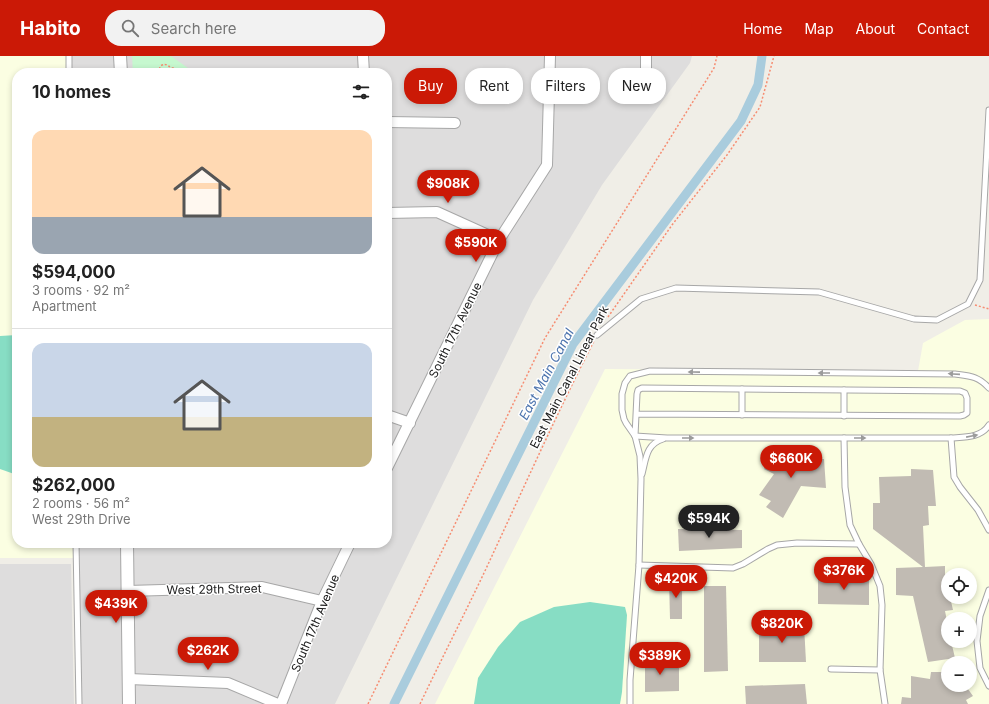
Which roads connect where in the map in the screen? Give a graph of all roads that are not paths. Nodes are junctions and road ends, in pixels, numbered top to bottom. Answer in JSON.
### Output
{"nodes":[{"id":1,"x":69,"y":56,"type":"edge"},
{"id":2,"x":120,"y":56,"type":"edge"},
{"id":3,"x":363,"y":56,"type":"edge"},
{"id":4,"x":550,"y":56,"type":"edge"},
{"id":5,"x":646,"y":56,"type":"edge"},
{"id":6,"x":69,"y":68,"type":"edge"},
{"id":7,"x":121,"y":68,"type":"edge"},
{"id":8,"x":364,"y":68,"type":"edge"},
{"id":9,"x":646,"y":68,"type":"edge"},
{"id":10,"x":989,"y":110,"type":"edge"},
{"id":11,"x":392,"y":122,"type":"edge"},
{"id":12,"x":455,"y":123,"type":"dead end"},
{"id":13,"x":392,"y":213,"type":"edge"},
{"id":14,"x":499,"y":240,"type":"junction"},
{"id":15,"x":597,"y":335,"type":"road end"},
{"id":16,"x":989,"y":388,"type":"edge"},
{"id":17,"x":742,"y":389,"type":"junction"},
{"id":18,"x":844,"y":390,"type":"junction"},
{"id":19,"x":636,"y":414,"type":"junction"},
{"id":20,"x":742,"y":415,"type":"junction"},
{"id":21,"x":844,"y":416,"type":"junction"},
{"id":22,"x":392,"y":417,"type":"edge"},
{"id":23,"x":410,"y":423,"type":"junction"},
{"id":24,"x":989,"y":425,"type":"edge"},
{"id":25,"x":635,"y":436,"type":"junction"},
{"id":26,"x":667,"y":438,"type":"junction"},
{"id":27,"x":844,"y":438,"type":"junction"},
{"id":28,"x":951,"y":438,"type":"junction"},
{"id":29,"x":392,"y":458,"type":"edge"},
{"id":30,"x":641,"y":479,"type":"junction"},
{"id":31,"x":989,"y":530,"type":"edge"},
{"id":32,"x":859,"y":544,"type":"junction"},
{"id":33,"x":76,"y":548,"type":"edge"},
{"id":34,"x":127,"y":548,"type":"edge"},
{"id":35,"x":348,"y":548,"type":"edge"},
{"id":36,"x":639,"y":565,"type":"junction"},
{"id":37,"x":989,"y":590,"type":"edge"},
{"id":38,"x":128,"y":591,"type":"junction"},
{"id":39,"x":322,"y":601,"type":"junction"},
{"id":40,"x":831,"y":669,"type":"dead end"},
{"id":41,"x":880,"y":670,"type":"junction"},
{"id":42,"x":129,"y":679,"type":"junction"},
{"id":43,"x":989,"y":686,"type":"edge"},
{"id":44,"x":78,"y":704,"type":"edge"},
{"id":45,"x":129,"y":704,"type":"edge"},
{"id":46,"x":279,"y":704,"type":"edge"},
{"id":47,"x":630,"y":704,"type":"edge"},
{"id":48,"x":885,"y":704,"type":"edge"}],
"edges":[{"from":1,"to":6,"type":"lane"},
{"from":2,"to":7,"type":"street"},
{"from":3,"to":8,"type":"street"},
{"from":4,"to":14,"type":"street","name":"South 17th Avenue"},
{"from":5,"to":9,"type":"street"},
{"from":10,"to":15,"type":"lane"},
{"from":11,"to":12,"type":"street"},
{"from":13,"to":14,"type":"street"},
{"from":14,"to":23,"type":"street","name":"South 17th Avenue"},
{"from":16,"to":25,"type":"lane","one_way":true},
{"from":17,"to":18,"type":"lane"},
{"from":17,"to":19,"type":"lane"},
{"from":17,"to":20,"type":"lane"},
{"from":18,"to":21,"type":"lane"},
{"from":18,"to":21,"type":"lane"},
{"from":19,"to":20,"type":"lane"},
{"from":19,"to":25,"type":"lane"},
{"from":20,"to":21,"type":"lane"},
{"from":22,"to":23,"type":"street"},
{"from":23,"to":29,"type":"street","name":"South 17th Avenue"},
{"from":28,"to":24,"type":"lane","one_way":true},
{"from":25,"to":26,"type":"lane"},
{"from":25,"to":30,"type":"lane"},
{"from":26,"to":27,"type":"lane","one_way":true},
{"from":26,"to":30,"type":"lane"},
{"from":27,"to":28,"type":"lane","one_way":true},
{"from":27,"to":32,"type":"lane"},
{"from":28,"to":31,"type":"lane"},
{"from":30,"to":36,"type":"lane"},
{"from":32,"to":36,"type":"lane"},
{"from":32,"to":41,"type":"lane"},
{"from":33,"to":44,"type":"lane"},
{"from":34,"to":38,"type":"street"},
{"from":35,"to":39,"type":"street","name":"South 17th Avenue"},
{"from":36,"to":47,"type":"lane"},
{"from":37,"to":43,"type":"lane"},
{"from":38,"to":39,"type":"street","name":"West 29th Street"},
{"from":38,"to":42,"type":"street"},
{"from":39,"to":46,"type":"street","name":"South 17th Avenue"},
{"from":40,"to":41,"type":"lane"},
{"from":41,"to":48,"type":"lane"},
{"from":42,"to":45,"type":"street"},
{"from":42,"to":46,"type":"street"}]}
